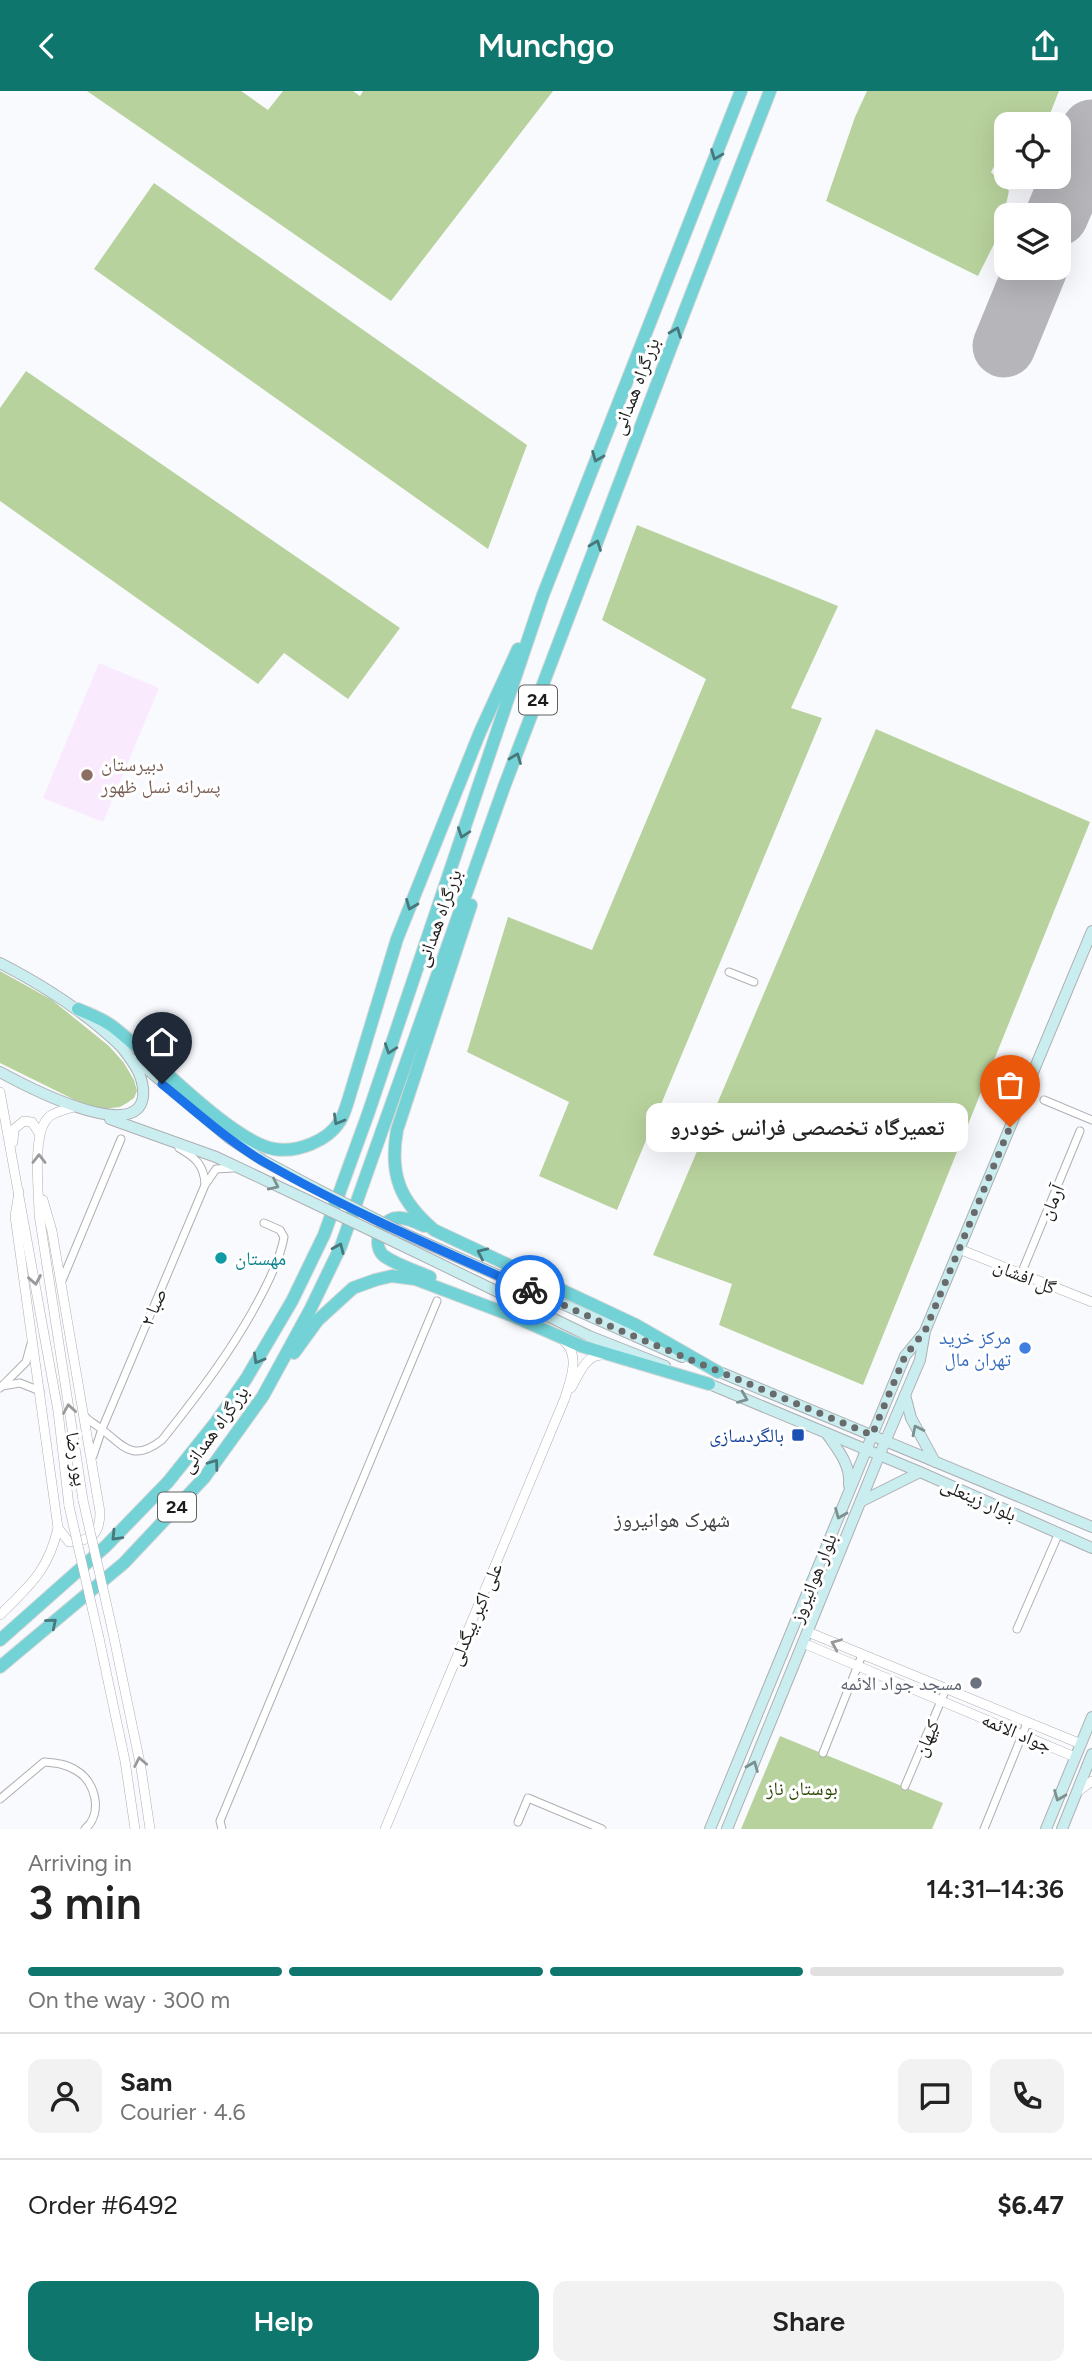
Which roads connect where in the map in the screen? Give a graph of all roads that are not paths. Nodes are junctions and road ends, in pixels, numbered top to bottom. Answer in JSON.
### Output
{"nodes":[{"id":1,"x":741,"y":91,"type":"edge"},
{"id":2,"x":770,"y":91,"type":"edge"},
{"id":3,"x":543,"y":594,"type":"junction"},
{"id":4,"x":504,"y":787,"type":"junction"},
{"id":5,"x":1092,"y":931,"type":"edge"},
{"id":6,"x":0,"y":963,"type":"edge"},
{"id":7,"x":729,"y":972,"type":"dead end"},
{"id":8,"x":754,"y":982,"type":"dead end"},
{"id":9,"x":78,"y":1009,"type":"junction"},
{"id":10,"x":121,"y":1046,"type":"junction"},
{"id":11,"x":0,"y":1072,"type":"edge"},
{"id":12,"x":0,"y":1092,"type":"edge"},
{"id":13,"x":1044,"y":1100,"type":"dead end"},
{"id":14,"x":76,"y":1106,"type":"junction"},
{"id":15,"x":98,"y":1114,"type":"junction"},
{"id":16,"x":1092,"y":1120,"type":"edge"},
{"id":17,"x":1080,"y":1131,"type":"dead end"},
{"id":18,"x":39,"y":1133,"type":"junction"},
{"id":19,"x":160,"y":1136,"type":"junction"},
{"id":20,"x":121,"y":1139,"type":"dead end"},
{"id":21,"x":12,"y":1149,"type":"junction"},
{"id":22,"x":248,"y":1172,"type":"junction"},
{"id":23,"x":205,"y":1185,"type":"junction"},
{"id":24,"x":39,"y":1188,"type":"junction"},
{"id":25,"x":19,"y":1192,"type":"junction"},
{"id":26,"x":264,"y":1223,"type":"dead end"},
{"id":27,"x":434,"y":1230,"type":"junction"},
{"id":28,"x":959,"y":1249,"type":"junction"},
{"id":29,"x":1021,"y":1274,"type":"junction"},
{"id":30,"x":61,"y":1283,"type":"junction"},
{"id":31,"x":437,"y":1301,"type":"dead end"},
{"id":32,"x":1092,"y":1302,"type":"edge"},
{"id":33,"x":513,"y":1316,"type":"junction"},
{"id":34,"x":925,"y":1331,"type":"junction"},
{"id":35,"x":33,"y":1337,"type":"junction"},
{"id":36,"x":560,"y":1337,"type":"junction"},
{"id":37,"x":616,"y":1357,"type":"junction"},
{"id":38,"x":718,"y":1371,"type":"junction"},
{"id":39,"x":709,"y":1384,"type":"junction"},
{"id":40,"x":1,"y":1387,"type":"edge"},
{"id":41,"x":40,"y":1391,"type":"junction"},
{"id":42,"x":905,"y":1395,"type":"junction"},
{"id":43,"x":263,"y":1396,"type":"junction"},
{"id":44,"x":565,"y":1398,"type":"junction"},
{"id":45,"x":83,"y":1415,"type":"junction"},
{"id":46,"x":102,"y":1429,"type":"junction"},
{"id":47,"x":825,"y":1432,"type":"junction"},
{"id":48,"x":872,"y":1435,"type":"junction"},
{"id":49,"x":885,"y":1441,"type":"junction"},
{"id":50,"x":865,"y":1450,"type":"junction"},
{"id":51,"x":879,"y":1456,"type":"junction"},
{"id":52,"x":935,"y":1462,"type":"junction"},
{"id":53,"x":92,"y":1463,"type":"junction"},
{"id":54,"x":920,"y":1472,"type":"junction"},
{"id":55,"x":849,"y":1492,"type":"junction"},
{"id":56,"x":862,"y":1501,"type":"junction"},
{"id":57,"x":1063,"y":1514,"type":"junction"},
{"id":58,"x":1092,"y":1518,"type":"edge"},
{"id":59,"x":1092,"y":1527,"type":"edge"},
{"id":60,"x":58,"y":1528,"type":"junction"},
{"id":61,"x":1053,"y":1532,"type":"junction"},
{"id":62,"x":1092,"y":1551,"type":"edge"},
{"id":63,"x":0,"y":1615,"type":"edge"},
{"id":64,"x":1017,"y":1629,"type":"dead end"},
{"id":65,"x":805,"y":1637,"type":"junction"},
{"id":66,"x":0,"y":1640,"type":"edge"},
{"id":67,"x":862,"y":1655,"type":"junction"},
{"id":68,"x":858,"y":1665,"type":"junction"},
{"id":69,"x":0,"y":1667,"type":"edge"},
{"id":70,"x":946,"y":1689,"type":"junction"},
{"id":71,"x":942,"y":1700,"type":"junction"},
{"id":72,"x":1092,"y":1717,"type":"edge"},
{"id":73,"x":1027,"y":1723,"type":"junction"},
{"id":74,"x":1022,"y":1734,"type":"junction"},
{"id":75,"x":1081,"y":1744,"type":"junction"},
{"id":76,"x":823,"y":1753,"type":"dead end"},
{"id":77,"x":1092,"y":1754,"type":"edge"},
{"id":78,"x":1075,"y":1757,"type":"junction"},
{"id":79,"x":1092,"y":1781,"type":"edge"},
{"id":80,"x":905,"y":1786,"type":"dead end"},
{"id":81,"x":1076,"y":1793,"type":"junction"},
{"id":82,"x":0,"y":1799,"type":"edge"},
{"id":83,"x":518,"y":1822,"type":"dead end"},
{"id":84,"x":85,"y":1829,"type":"edge"},
{"id":85,"x":135,"y":1829,"type":"edge"},
{"id":86,"x":150,"y":1829,"type":"edge"},
{"id":87,"x":222,"y":1829,"type":"edge"},
{"id":88,"x":385,"y":1829,"type":"edge"},
{"id":89,"x":602,"y":1829,"type":"edge"},
{"id":90,"x":710,"y":1829,"type":"edge"},
{"id":91,"x":727,"y":1829,"type":"edge"},
{"id":92,"x":984,"y":1829,"type":"edge"},
{"id":93,"x":1046,"y":1829,"type":"edge"},
{"id":94,"x":1062,"y":1829,"type":"edge"}],
"edges":[{"from":1,"to":3,"type":"highway","name":"بزرگراه همدانی","number":"24","one_way":true},
{"from":4,"to":2,"type":"highway","name":"بزرگراه همدانی","number":"24","one_way":true},
{"from":3,"to":9,"type":"highway","one_way":true},
{"from":3,"to":66,"type":"highway","name":"بزرگراه همدانی","number":"24","one_way":true},
{"from":4,"to":27,"type":"highway"},
{"from":43,"to":4,"type":"highway","name":"بزرگراه همدانی","number":"24","one_way":true},
{"from":5,"to":28,"type":"main road","name":"بلوار هوانیروز"},
{"from":6,"to":9,"type":"main road"},
{"from":7,"to":8,"type":"street"},
{"from":9,"to":10,"type":"main road"},
{"from":10,"to":15,"type":"main road"},
{"from":10,"to":38,"type":"main road","name":"بلوار زینعلی","bridge":true},
{"from":11,"to":14,"type":"main road","name":"بلوار زینعلی"},
{"from":12,"to":21,"type":"street","name":"پور رضا"},
{"from":13,"to":16,"type":"street"},
{"from":14,"to":15,"type":"main road","name":"بلوار زینعلی"},
{"from":14,"to":18,"type":"street"},
{"from":15,"to":19,"type":"main road","name":"بلوار زینعلی"},
{"from":17,"to":29,"type":"street","name":"آرمان"},
{"from":18,"to":21,"type":"street"},
{"from":24,"to":18,"type":"street","name":"پور رضا","one_way":true},
{"from":19,"to":22,"type":"main road","name":"بلوار زینعلی"},
{"from":19,"to":23,"type":"street"},
{"from":20,"to":30,"type":"street"},
{"from":21,"to":25,"type":"street","name":"پور رضا"},
{"from":22,"to":23,"type":"street"},
{"from":22,"to":39,"type":"main road","name":"بلوار زینعلی","one_way":true,"bridge":true},
{"from":23,"to":46,"type":"street","name":"صبا ۲"},
{"from":24,"to":30,"type":"street"},
{"from":86,"to":24,"type":"street","name":"پور رضا","one_way":true,"bridge":true},
{"from":25,"to":35,"type":"street"},
{"from":25,"to":85,"type":"street","name":"پور رضا","one_way":true,"bridge":true},
{"from":26,"to":46,"type":"street"},
{"from":27,"to":33,"type":"highway"},
{"from":38,"to":27,"type":"highway","one_way":true},
{"from":28,"to":29,"type":"street","name":"گل افشان"},
{"from":28,"to":34,"type":"main road","name":"بلوار هوانیروز"},
{"from":29,"to":32,"type":"street","name":"گل افشان"},
{"from":30,"to":45,"type":"street"},
{"from":31,"to":87,"type":"street"},
{"from":33,"to":36,"type":"highway"},
{"from":33,"to":43,"type":"highway"},
{"from":34,"to":42,"type":"main road","name":"بلوار هوانیروز"},
{"from":34,"to":48,"type":"main road","name":"بلوار هوانیروز"},
{"from":35,"to":40,"type":"street"},
{"from":35,"to":41,"type":"street"},
{"from":36,"to":37,"type":"highway"},
{"from":36,"to":44,"type":"street","name":"علی اکبر بیگدلی"},
{"from":37,"to":39,"type":"highway"},
{"from":37,"to":44,"type":"street","name":"علی اکبر بیگدلی"},
{"from":38,"to":48,"type":"main road","name":"بلوار زینعلی"},
{"from":39,"to":47,"type":"main road","name":"بلوار زینعلی","one_way":true},
{"from":40,"to":41,"type":"street"},
{"from":41,"to":60,"type":"street"},
{"from":42,"to":49,"type":"main road","name":"بلوار هوانیروز"},
{"from":52,"to":42,"type":"main road","one_way":true},
{"from":69,"to":43,"type":"highway","name":"بزرگراه همدانی","number":"24","one_way":true},
{"from":44,"to":88,"type":"street","name":"علی اکبر بیگدلی"},
{"from":45,"to":46,"type":"street"},
{"from":45,"to":53,"type":"street"},
{"from":46,"to":53,"type":"street","name":"صبا ۲"},
{"from":47,"to":50,"type":"main road","name":"بلوار زینعلی"},
{"from":47,"to":55,"type":"main road"},
{"from":48,"to":49,"type":"main road","name":"بلوار زینعلی"},
{"from":48,"to":50,"type":"main road","name":"بلوار هوانیروز"},
{"from":49,"to":51,"type":"main road","name":"بلوار هوانیروز"},
{"from":49,"to":52,"type":"main road","name":"بلوار زینعلی"},
{"from":50,"to":51,"type":"main road","name":"بلوار زینعلی"},
{"from":50,"to":55,"type":"main road","name":"بلوار هوانیروز"},
{"from":51,"to":54,"type":"main road","name":"بلوار زینعلی"},
{"from":51,"to":56,"type":"main road","name":"بلوار هوانیروز"},
{"from":52,"to":57,"type":"main road","name":"بلوار زینعلی"},
{"from":53,"to":60,"type":"street"},
{"from":54,"to":56,"type":"main road"},
{"from":54,"to":61,"type":"main road","name":"بلوار زینعلی"},
{"from":55,"to":90,"type":"main road","name":"بلوار هوانیروز","one_way":true},
{"from":56,"to":65,"type":"main road","name":"بلوار هوانیروز"},
{"from":57,"to":58,"type":"main road"},
{"from":57,"to":59,"type":"main road","name":"بلوار زینعلی"},
{"from":60,"to":63,"type":"street"},
{"from":61,"to":62,"type":"main road","name":"بلوار زینعلی"},
{"from":61,"to":64,"type":"street"},
{"from":67,"to":65,"type":"street","name":"جواد الائمه","one_way":true},
{"from":65,"to":68,"type":"street","name":"جواد الائمه"},
{"from":91,"to":65,"type":"main road","name":"بلوار هوانیروز","one_way":true},
{"from":67,"to":68,"type":"street"},
{"from":67,"to":70,"type":"street","name":"جواد الائمه"},
{"from":68,"to":71,"type":"street","name":"جواد الائمه"},
{"from":68,"to":76,"type":"street"},
{"from":70,"to":71,"type":"street","name":"کیهان"},
{"from":70,"to":73,"type":"street","name":"جواد الائمه"},
{"from":71,"to":74,"type":"street","name":"جواد الائمه"},
{"from":71,"to":80,"type":"street","name":"کیهان"},
{"from":72,"to":75,"type":"main road"},
{"from":73,"to":74,"type":"street"},
{"from":73,"to":75,"type":"street","name":"جواد الائمه"},
{"from":74,"to":78,"type":"street","name":"جواد الائمه"},
{"from":74,"to":92,"type":"street"},
{"from":75,"to":78,"type":"main road"},
{"from":77,"to":81,"type":"main road"},
{"from":78,"to":93,"type":"main road","one_way":true},
{"from":79,"to":81,"type":"street"},
{"from":81,"to":94,"type":"main road"},
{"from":82,"to":84,"type":"street"},
{"from":83,"to":89,"type":"street"}]}
